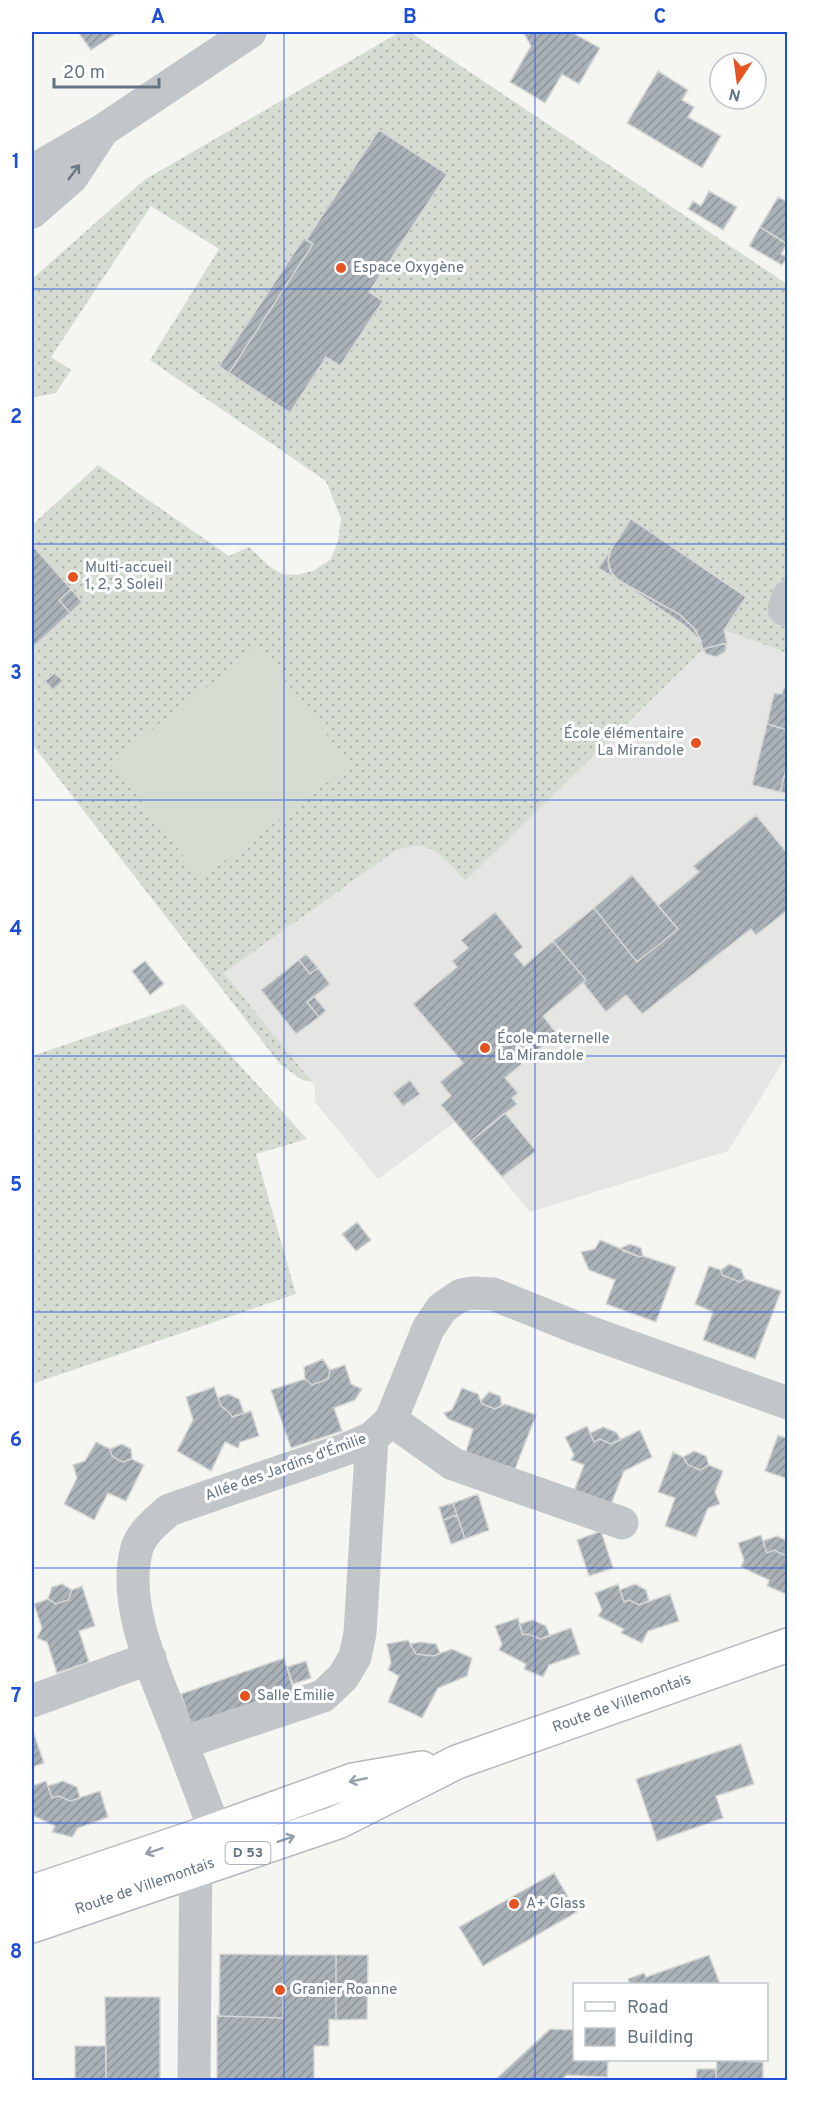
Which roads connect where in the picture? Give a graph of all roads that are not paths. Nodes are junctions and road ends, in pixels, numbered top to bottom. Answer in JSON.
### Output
{"nodes":[{"id":1,"x":250,"y":32,"type":"edge"},
{"id":2,"x":103,"y":130,"type":"junction"},
{"id":3,"x":32,"y":171,"type":"edge"},
{"id":4,"x":32,"y":212,"type":"edge"},
{"id":5,"x":788,"y":1403,"type":"edge"},
{"id":6,"x":381,"y":1429,"type":"junction"},
{"id":7,"x":622,"y":1523,"type":"dead end"},
{"id":8,"x":788,"y":1645,"type":"edge"},
{"id":9,"x":150,"y":1658,"type":"junction"},
{"id":10,"x":32,"y":1701,"type":"edge"},
{"id":11,"x":182,"y":1743,"type":"junction"},
{"id":12,"x":457,"y":1762,"type":"junction"},
{"id":13,"x":205,"y":1833,"type":"junction"},
{"id":14,"x":212,"y":1865,"type":"junction"},
{"id":15,"x":32,"y":1892,"type":"edge"},
{"id":16,"x":32,"y":1926,"type":"edge"},
{"id":17,"x":194,"y":2080,"type":"edge"}],
"edges":[{"from":1,"to":2,"type":"street"},
{"from":2,"to":3,"type":"street"},
{"from":4,"to":2,"type":"street","one_way":true},
{"from":5,"to":6,"type":"street"},
{"from":6,"to":7,"type":"street"},
{"from":6,"to":9,"type":"street","name":"Allée des Jardins d'Émilie"},
{"from":6,"to":11,"type":"street"},
{"from":8,"to":12,"type":"main road","name":"Route de Villemontais","number":"D 53"},
{"from":9,"to":10,"type":"street"},
{"from":9,"to":11,"type":"street","name":"Allée des Jardins d'Émilie"},
{"from":11,"to":13,"type":"street","name":"Allée des Jardins d'Émilie"},
{"from":12,"to":13,"type":"main road","name":"Route de Villemontais","number":"D 53","one_way":true},
{"from":14,"to":12,"type":"main road","name":"Route de Villemontais","number":"D 53","one_way":true},
{"from":13,"to":14,"type":"street","name":"Allée des Jardins d'Émilie"},
{"from":13,"to":15,"type":"main road","name":"Route de Villemontais","number":"D 53","one_way":true},
{"from":14,"to":16,"type":"main road","name":"Route de Villemontais","number":"D 53"},
{"from":14,"to":17,"type":"street"}]}
